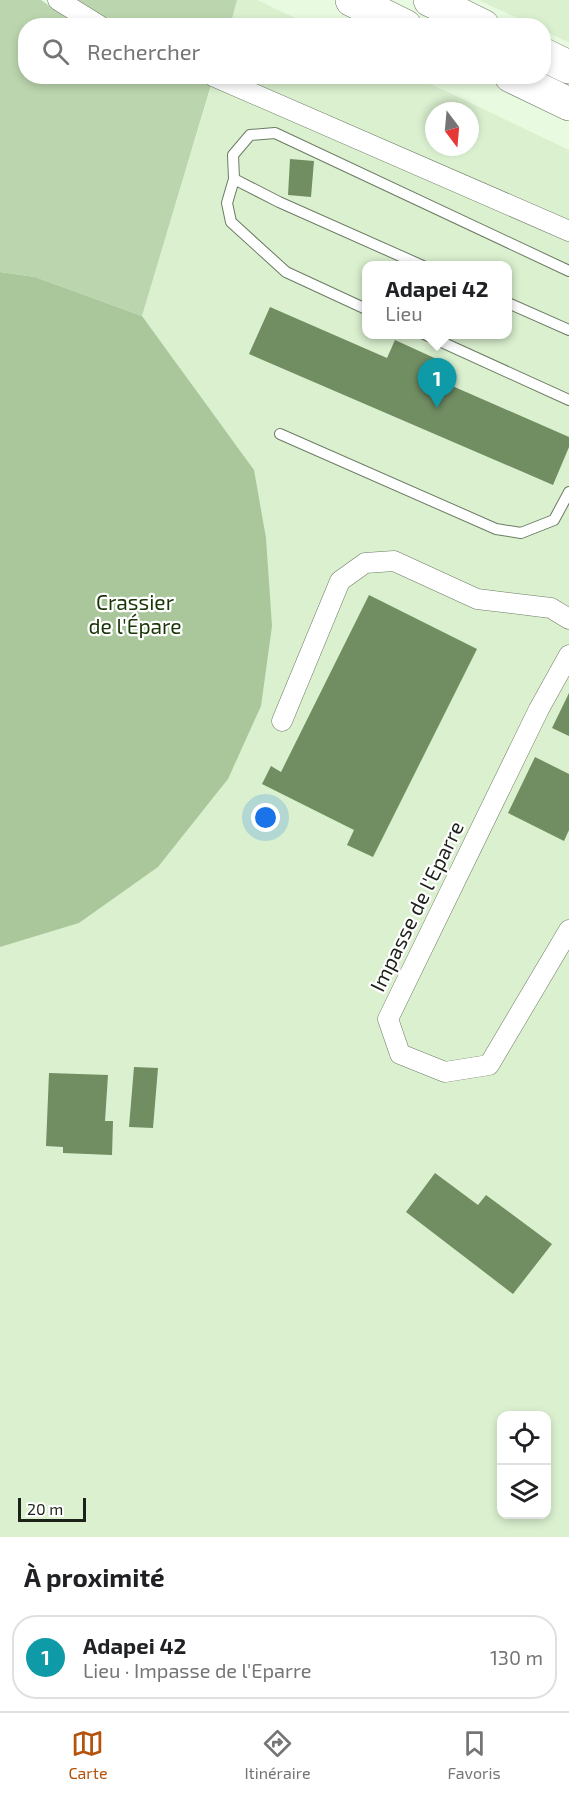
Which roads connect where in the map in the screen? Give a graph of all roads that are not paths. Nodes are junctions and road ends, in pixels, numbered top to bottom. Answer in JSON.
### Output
{"nodes":[{"id":1,"x":58,"y":0,"type":"edge"},
{"id":2,"x":352,"y":0,"type":"edge"},
{"id":3,"x":430,"y":0,"type":"edge"},
{"id":4,"x":87,"y":18,"type":"edge"},
{"id":5,"x":389,"y":18,"type":"edge"},
{"id":6,"x":467,"y":18,"type":"edge"},
{"id":7,"x":551,"y":59,"type":"edge"},
{"id":8,"x":569,"y":67,"type":"edge"},
{"id":9,"x":231,"y":84,"type":"edge"},
{"id":10,"x":528,"y":84,"type":"edge"},
{"id":11,"x":569,"y":104,"type":"edge"},
{"id":12,"x":234,"y":179,"type":"junction"},
{"id":13,"x":569,"y":231,"type":"edge"},
{"id":14,"x":412,"y":261,"type":"edge"},
{"id":15,"x":569,"y":271,"type":"edge"},
{"id":16,"x":512,"y":305,"type":"edge"},
{"id":17,"x":362,"y":307,"type":"edge"},
{"id":18,"x":569,"y":330,"type":"edge"},
{"id":19,"x":435,"y":339,"type":"edge"},
{"id":20,"x":569,"y":400,"type":"edge"},
{"id":21,"x":280,"y":434,"type":"dead end"},
{"id":22,"x":569,"y":492,"type":"edge"},
{"id":23,"x":569,"y":619,"type":"edge"},
{"id":24,"x":569,"y":655,"type":"edge"},
{"id":25,"x":282,"y":721,"type":"dead end"},
{"id":26,"x":569,"y":930,"type":"edge"}],
"edges":[{"from":1,"to":4,"type":"street"},
{"from":2,"to":5,"type":"highway"},
{"from":3,"to":6,"type":"highway"},
{"from":7,"to":8,"type":"highway"},
{"from":9,"to":13,"type":"street"},
{"from":10,"to":11,"type":"highway"},
{"from":12,"to":14,"type":"lane"},
{"from":12,"to":15,"type":"lane"},
{"from":12,"to":17,"type":"lane"},
{"from":16,"to":18,"type":"lane"},
{"from":19,"to":20,"type":"lane"},
{"from":21,"to":22,"type":"lane"},
{"from":23,"to":25,"type":"street"},
{"from":24,"to":26,"type":"street","name":"Impasse de l'Eparre"}]}
